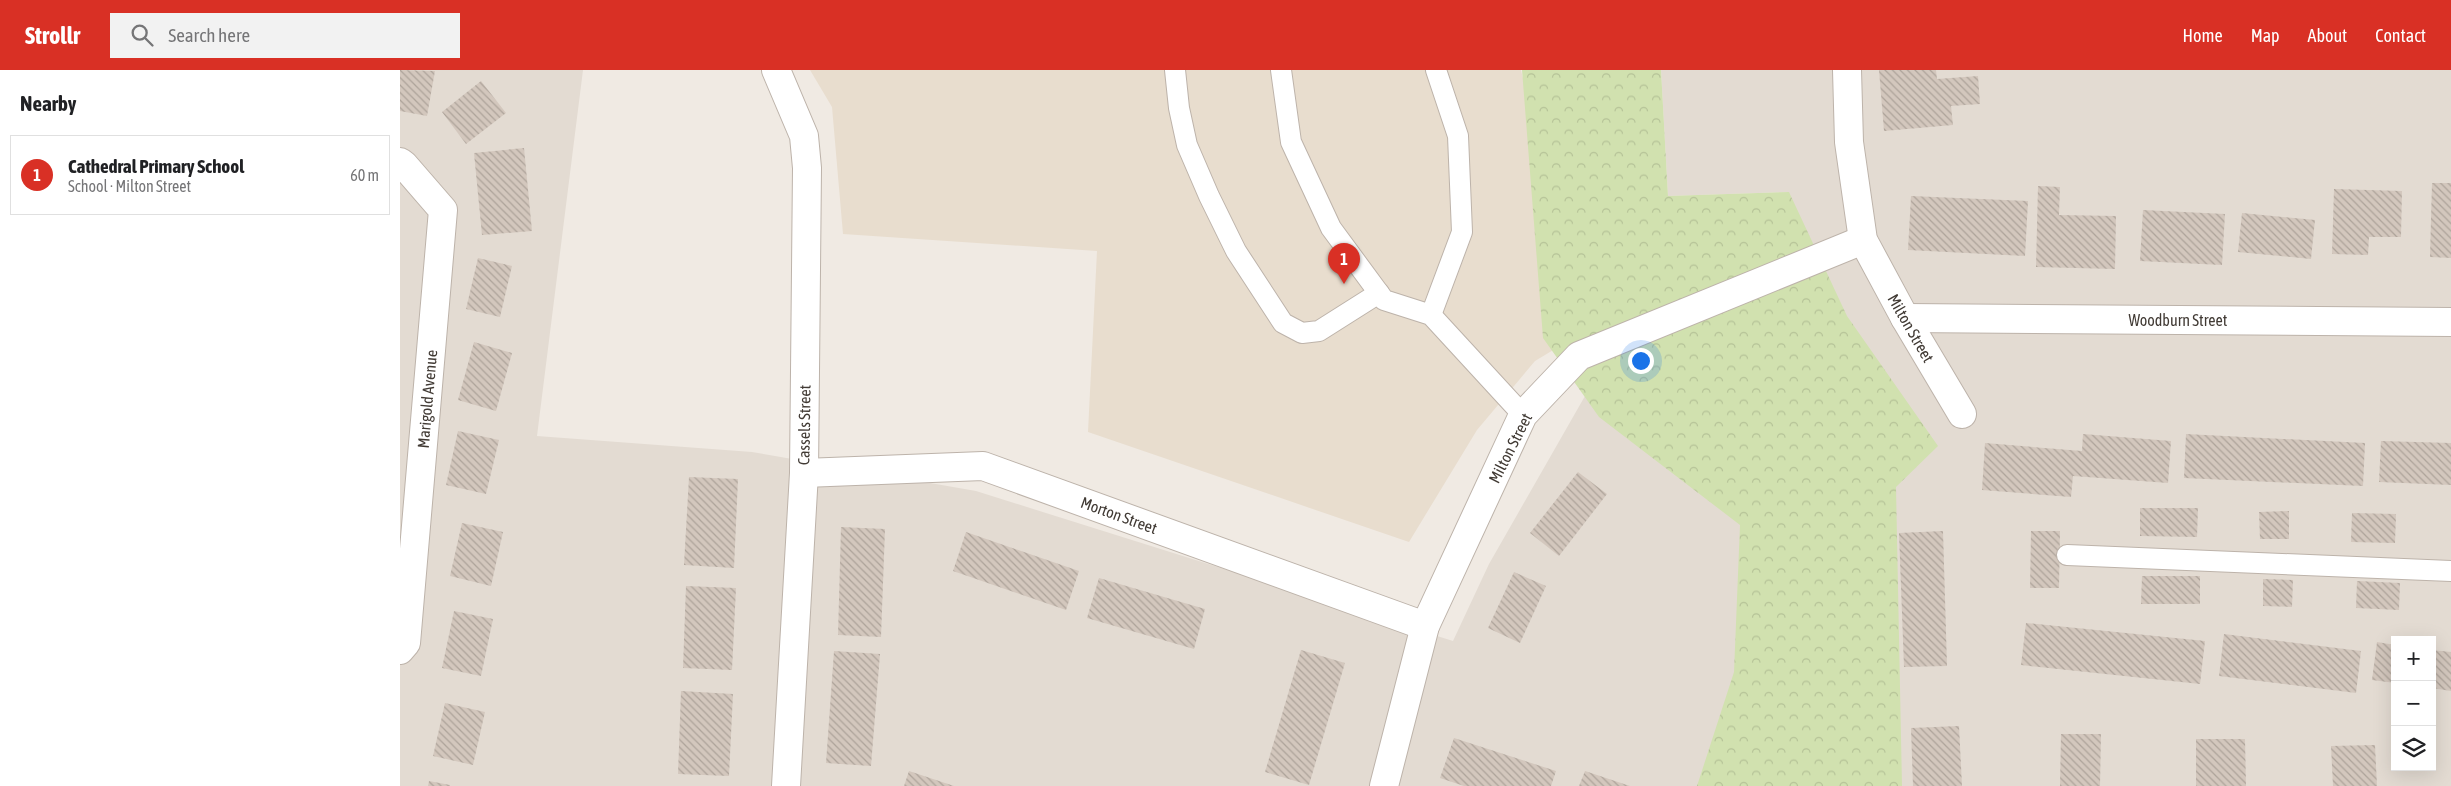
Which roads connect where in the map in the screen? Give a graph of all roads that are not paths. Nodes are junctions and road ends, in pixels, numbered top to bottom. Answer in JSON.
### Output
{"nodes":[{"id":1,"x":776,"y":70,"type":"edge"},
{"id":2,"x":1175,"y":70,"type":"edge"},
{"id":3,"x":1280,"y":70,"type":"edge"},
{"id":4,"x":1436,"y":70,"type":"edge"},
{"id":5,"x":1847,"y":70,"type":"edge"},
{"id":6,"x":400,"y":162,"type":"edge"},
{"id":7,"x":1863,"y":240,"type":"junction"},
{"id":8,"x":1379,"y":293,"type":"junction"},
{"id":9,"x":1431,"y":315,"type":"junction"},
{"id":10,"x":1905,"y":318,"type":"junction"},
{"id":11,"x":2451,"y":322,"type":"edge"},
{"id":12,"x":1962,"y":414,"type":"dead end"},
{"id":13,"x":1523,"y":415,"type":"junction"},
{"id":14,"x":804,"y":473,"type":"junction"},
{"id":15,"x":2067,"y":556,"type":"dead end"},
{"id":16,"x":2451,"y":571,"type":"edge"},
{"id":17,"x":1425,"y":626,"type":"junction"},
{"id":18,"x":400,"y":650,"type":"edge"},
{"id":19,"x":786,"y":786,"type":"edge"},
{"id":20,"x":1384,"y":786,"type":"edge"}],
"edges":[{"from":1,"to":14,"type":"street","name":"Cassels Street"},
{"from":2,"to":8,"type":"lane"},
{"from":3,"to":8,"type":"lane"},
{"from":4,"to":9,"type":"lane"},
{"from":5,"to":7,"type":"street","name":"Milton Street"},
{"from":6,"to":18,"type":"street","name":"Marigold Avenue"},
{"from":7,"to":10,"type":"street","name":"Milton Street"},
{"from":7,"to":13,"type":"street","name":"Milton Street"},
{"from":8,"to":9,"type":"lane"},
{"from":9,"to":13,"type":"lane"},
{"from":10,"to":11,"type":"street","name":"Woodburn Street"},
{"from":10,"to":12,"type":"street","name":"Milton Street"},
{"from":13,"to":17,"type":"street","name":"Milton Street"},
{"from":14,"to":17,"type":"street","name":"Morton Street"},
{"from":14,"to":19,"type":"street","name":"Cassels Street"},
{"from":15,"to":16,"type":"lane"},
{"from":17,"to":20,"type":"street","name":"Milton Street"}]}
